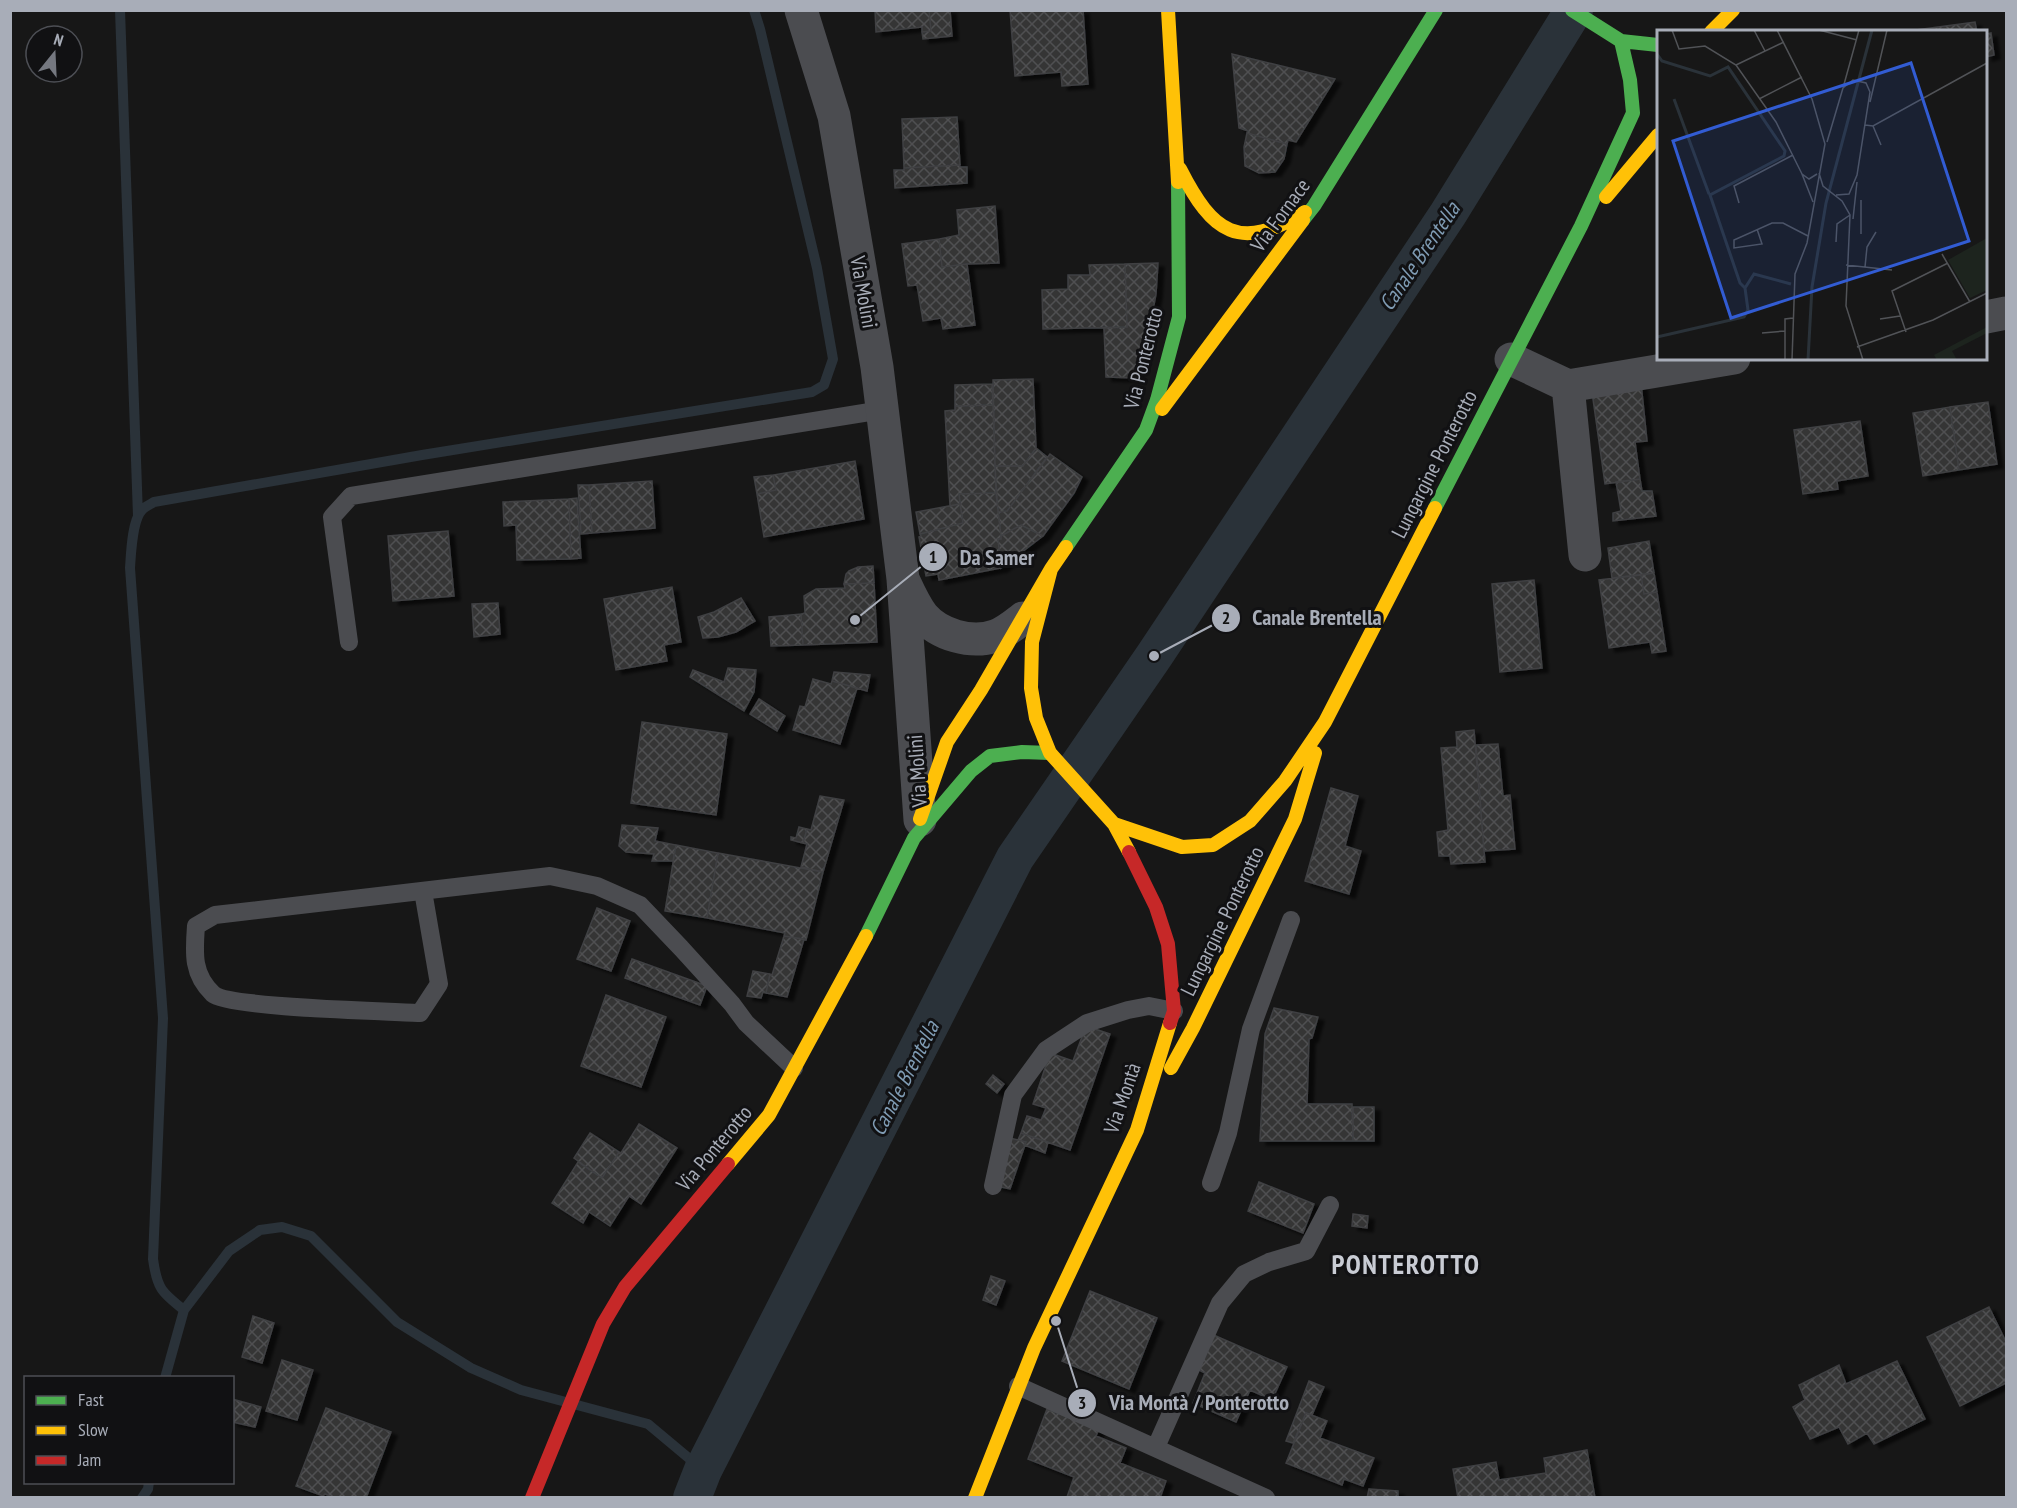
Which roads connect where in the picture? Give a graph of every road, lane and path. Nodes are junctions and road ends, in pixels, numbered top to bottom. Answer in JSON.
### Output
{"nodes":[{"id":1,"x":801,"y":10,"type":"edge"},
{"id":2,"x":1168,"y":10,"type":"edge"},
{"id":3,"x":1572,"y":10,"type":"edge"},
{"id":4,"x":1733,"y":10,"type":"edge"},
{"id":5,"x":1437,"y":12,"type":"edge"},
{"id":6,"x":1713,"y":30,"type":"edge"},
{"id":7,"x":1725,"y":30,"type":"edge"},
{"id":8,"x":1621,"y":41,"type":"junction"},
{"id":9,"x":1657,"y":45,"type":"edge"},
{"id":10,"x":1657,"y":137,"type":"edge"},
{"id":11,"x":1178,"y":163,"type":"junction"},
{"id":12,"x":1314,"y":206,"type":"junction"},
{"id":13,"x":1581,"y":226,"type":"junction"},
{"id":14,"x":2007,"y":313,"type":"edge"},
{"id":15,"x":1987,"y":317,"type":"edge"},
{"id":16,"x":1511,"y":359,"type":"junction"},
{"id":17,"x":1722,"y":360,"type":"edge"},
{"id":18,"x":1568,"y":386,"type":"junction"},
{"id":19,"x":882,"y":410,"type":"junction"},
{"id":20,"x":1146,"y":430,"type":"junction"},
{"id":21,"x":1585,"y":555,"type":"dead end"},
{"id":22,"x":1051,"y":569,"type":"junction"},
{"id":23,"x":903,"y":579,"type":"junction"},
{"id":24,"x":1023,"y":618,"type":"junction"},
{"id":25,"x":349,"y":642,"type":"dead end"},
{"id":26,"x":1325,"y":722,"type":"junction"},
{"id":27,"x":1052,"y":755,"type":"junction"},
{"id":28,"x":1111,"y":821,"type":"junction"},
{"id":29,"x":917,"y":829,"type":"junction"},
{"id":30,"x":423,"y":891,"type":"junction"},
{"id":31,"x":1292,"y":920,"type":"dead end"},
{"id":32,"x":1174,"y":1011,"type":"junction"},
{"id":33,"x":794,"y":1068,"type":"junction"},
{"id":34,"x":1137,"y":1130,"type":"junction"},
{"id":35,"x":1211,"y":1183,"type":"dead end"},
{"id":36,"x":993,"y":1186,"type":"dead end"},
{"id":37,"x":1330,"y":1205,"type":"dead end"},
{"id":38,"x":1018,"y":1386,"type":"junction"},
{"id":39,"x":1156,"y":1447,"type":"junction"},
{"id":40,"x":532,"y":1497,"type":"edge"},
{"id":41,"x":975,"y":1497,"type":"edge"},
{"id":42,"x":1266,"y":1497,"type":"edge"}],
"edges":[{"from":1,"to":19,"type":"street","name":"Via Molini"},
{"from":2,"to":11,"type":"main road","name":"Via Ponterotto"},
{"from":3,"to":8,"type":"main road"},
{"from":4,"to":6,"type":"main road"},
{"from":4,"to":7,"type":"main road"},
{"from":5,"to":12,"type":"main road","name":"Via Fornace"},
{"from":8,"to":9,"type":"main road"},
{"from":8,"to":13,"type":"main road","name":"Lungargine Ponterotto"},
{"from":10,"to":13,"type":"main road","name":"Lungargine Ponterotto"},
{"from":11,"to":12,"type":"main road","name":"Via Ponterotto"},
{"from":11,"to":20,"type":"main road","name":"Via Ponterotto"},
{"from":12,"to":20,"type":"main road","name":"Via Fornace"},
{"from":13,"to":16,"type":"main road","name":"Lungargine Ponterotto"},
{"from":14,"to":15,"type":"street"},
{"from":16,"to":18,"type":"street"},
{"from":16,"to":26,"type":"main road","name":"Lungargine Ponterotto"},
{"from":17,"to":18,"type":"street"},
{"from":18,"to":21,"type":"street"},
{"from":19,"to":23,"type":"street","name":"Via Molini"},
{"from":19,"to":25,"type":"lane"},
{"from":20,"to":22,"type":"main road","name":"Via Ponterotto"},
{"from":22,"to":24,"type":"main road","name":"Via Ponterotto"},
{"from":22,"to":27,"type":"main road","name":"Via Ponterotto"},
{"from":23,"to":24,"type":"street","name":"Via Molini"},
{"from":23,"to":29,"type":"street","name":"Via Molini"},
{"from":24,"to":29,"type":"main road","name":"Via Ponterotto"},
{"from":26,"to":28,"type":"main road","name":"Lungargine Ponterotto"},
{"from":26,"to":34,"type":"main road","name":"Lungargine Ponterotto"},
{"from":27,"to":28,"type":"main road","name":"Via Ponterotto"},
{"from":27,"to":29,"type":"main road","name":"Via Ponterotto"},
{"from":28,"to":32,"type":"main road","name":"Via Montà"},
{"from":29,"to":33,"type":"main road","name":"Via Ponterotto"},
{"from":30,"to":30,"type":"lane"},
{"from":30,"to":33,"type":"lane"},
{"from":31,"to":35,"type":"lane"},
{"from":32,"to":34,"type":"main road","name":"Via Montà"},
{"from":32,"to":36,"type":"lane"},
{"from":33,"to":40,"type":"main road","name":"Via Ponterotto"},
{"from":34,"to":38,"type":"main road","name":"Via Montà"},
{"from":37,"to":39,"type":"lane"},
{"from":38,"to":39,"type":"lane"},
{"from":38,"to":41,"type":"main road","name":"Via Montà"},
{"from":39,"to":42,"type":"lane"}]}
